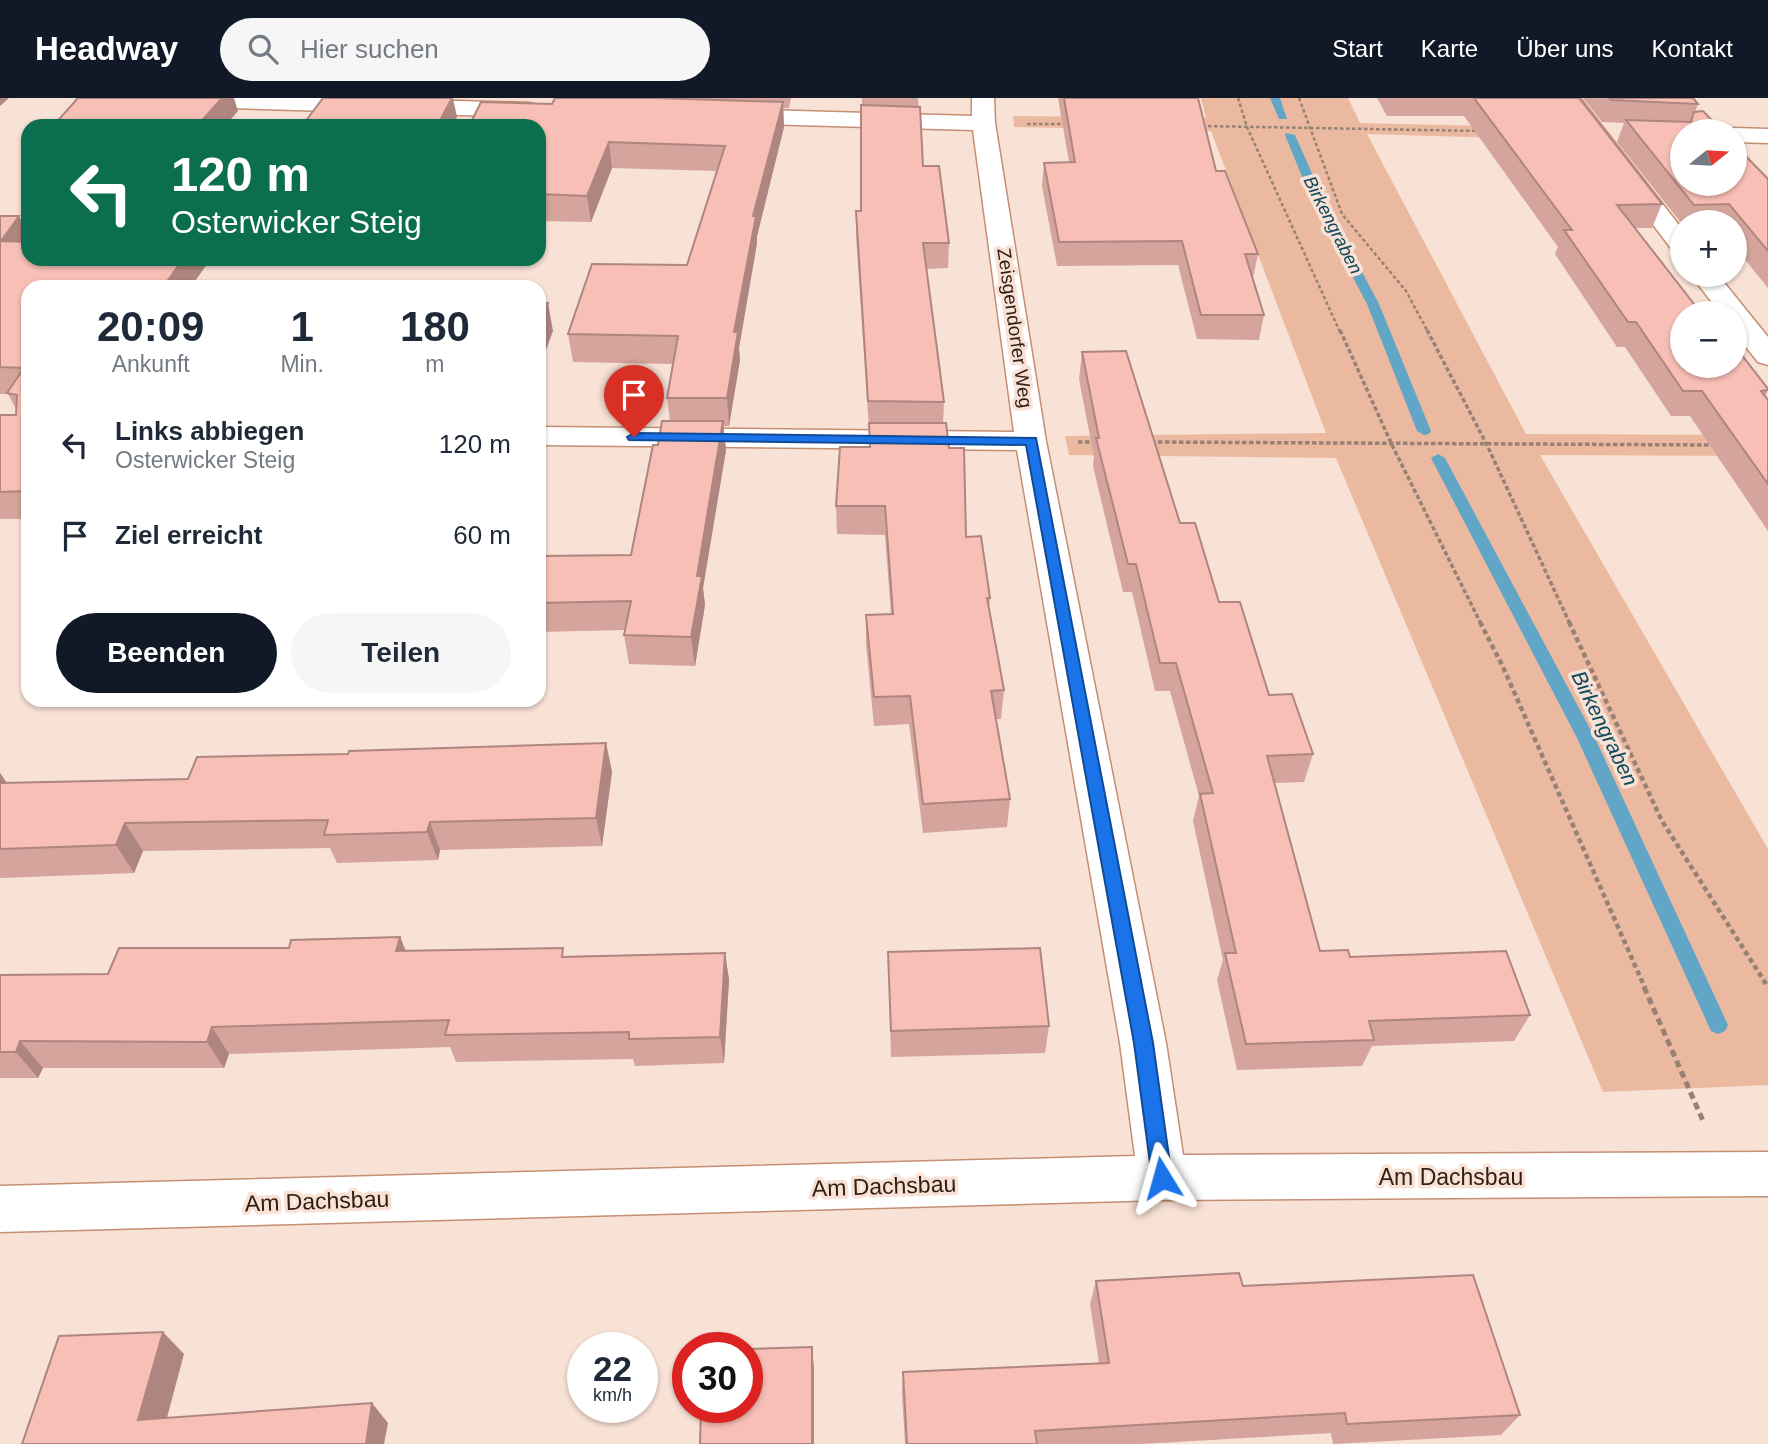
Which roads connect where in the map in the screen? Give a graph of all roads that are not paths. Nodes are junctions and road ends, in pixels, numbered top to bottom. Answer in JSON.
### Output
{"nodes":[{"id":1,"x":129,"y":98,"type":"edge"},
{"id":2,"x":1568,"y":98,"type":"edge"},
{"id":3,"x":548,"y":110,"type":"edge"},
{"id":4,"x":983,"y":111,"type":"edge"},
{"id":5,"x":708,"y":115,"type":"edge"},
{"id":6,"x":1592,"y":132,"type":"junction"},
{"id":7,"x":1618,"y":133,"type":"dead end"},
{"id":8,"x":1747,"y":135,"type":"edge"},
{"id":9,"x":1768,"y":136,"type":"edge"},
{"id":10,"x":1670,"y":231,"type":"edge"},
{"id":11,"x":1713,"y":287,"type":"edge"},
{"id":12,"x":1768,"y":356,"type":"edge"},
{"id":13,"x":546,"y":436,"type":"edge"},
{"id":14,"x":1031,"y":441,"type":"junction"},
{"id":15,"x":1748,"y":1175,"type":"edge"},
{"id":16,"x":1162,"y":1178,"type":"junction"},
{"id":17,"x":0,"y":1209,"type":"edge"}],
"edges":[{"from":1,"to":3,"type":"street"},
{"from":2,"to":6,"type":"street"},
{"from":4,"to":5,"type":"street"},
{"from":4,"to":14,"type":"street","name":"Zeisgendorfer Weg"},
{"from":6,"to":7,"type":"street"},
{"from":6,"to":10,"type":"street"},
{"from":8,"to":9,"type":"street"},
{"from":11,"to":12,"type":"street"},
{"from":13,"to":14,"type":"street"},
{"from":14,"to":16,"type":"street","name":"Zeisgendorfer Weg"},
{"from":15,"to":16,"type":"street","name":"Am Dachsbau"},
{"from":16,"to":17,"type":"street","name":"Am Dachsbau"}]}
